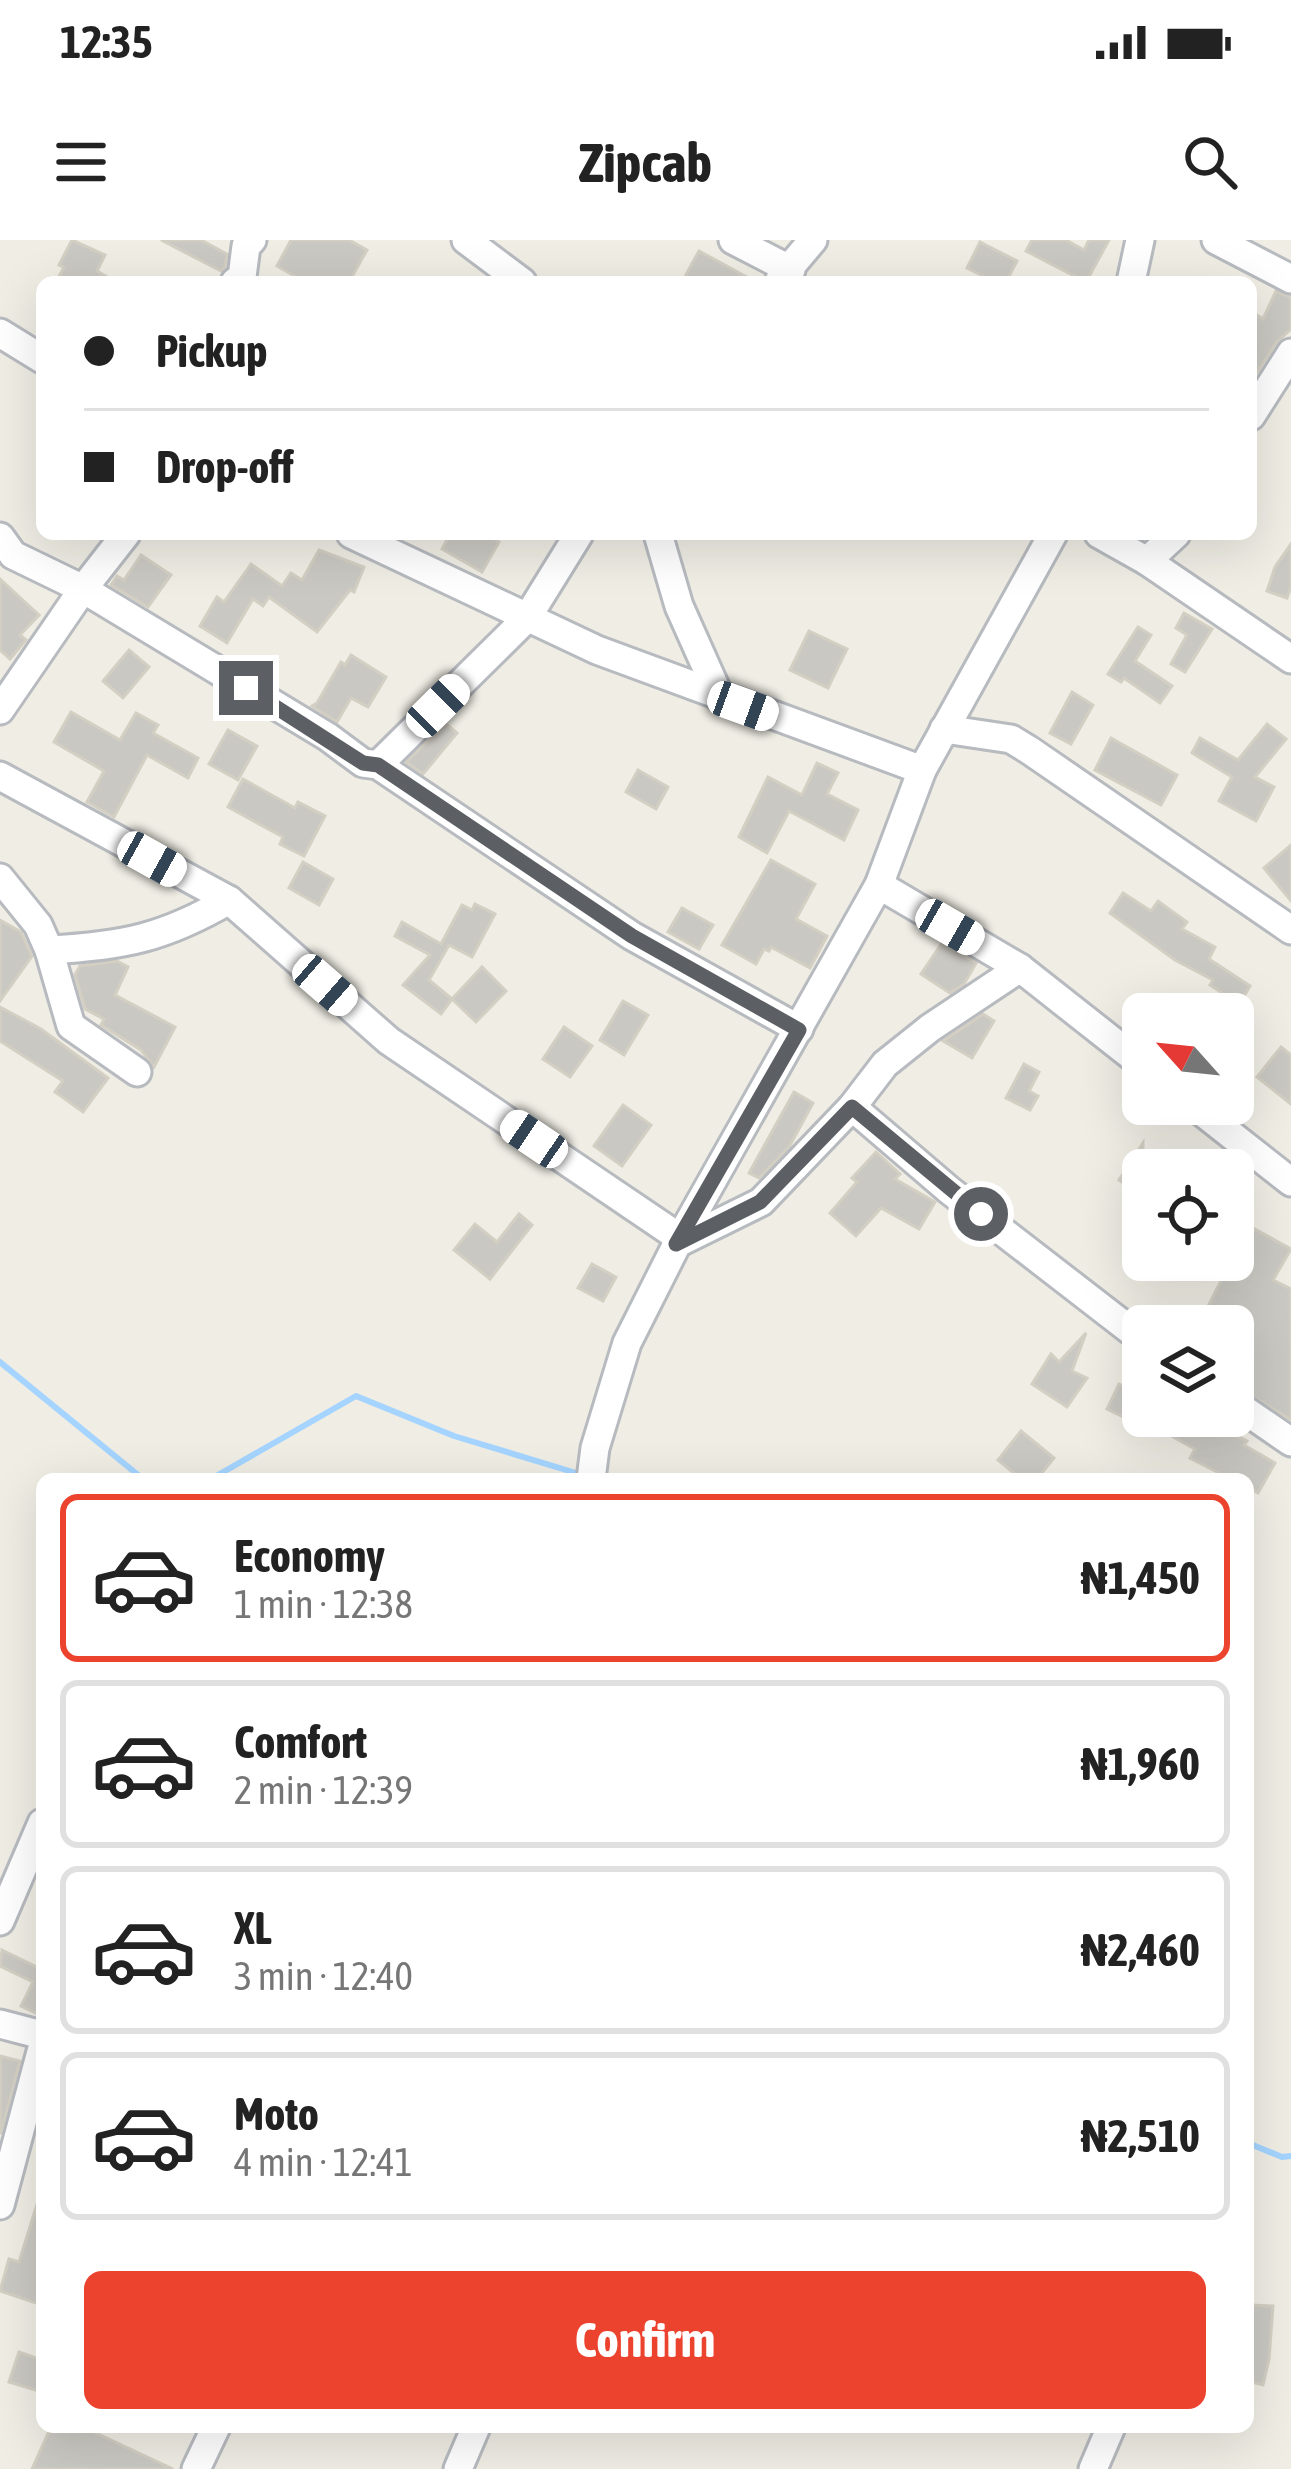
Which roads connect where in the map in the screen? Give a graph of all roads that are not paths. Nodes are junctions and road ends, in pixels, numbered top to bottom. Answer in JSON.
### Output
{"nodes":[{"id":1,"x":466,"y":240,"type":"edge"},
{"id":2,"x":733,"y":240,"type":"edge"},
{"id":3,"x":813,"y":240,"type":"edge"},
{"id":4,"x":1140,"y":240,"type":"edge"},
{"id":5,"x":1216,"y":240,"type":"edge"},
{"id":6,"x":244,"y":242,"type":"edge"},
{"id":7,"x":240,"y":276,"type":"edge"},
{"id":8,"x":514,"y":276,"type":"edge"},
{"id":9,"x":784,"y":276,"type":"edge"},
{"id":10,"x":1133,"y":276,"type":"edge"},
{"id":11,"x":1291,"y":279,"type":"edge"},
{"id":12,"x":0,"y":333,"type":"edge"},
{"id":13,"x":1291,"y":353,"type":"edge"},
{"id":14,"x":36,"y":355,"type":"edge"},
{"id":15,"x":1257,"y":407,"type":"edge"},
{"id":16,"x":0,"y":537,"type":"edge"},
{"id":17,"x":121,"y":540,"type":"edge"},
{"id":18,"x":364,"y":540,"type":"edge"},
{"id":19,"x":575,"y":540,"type":"edge"},
{"id":20,"x":660,"y":540,"type":"edge"},
{"id":21,"x":1050,"y":540,"type":"edge"},
{"id":22,"x":1110,"y":540,"type":"edge"},
{"id":23,"x":1170,"y":540,"type":"edge"},
{"id":24,"x":1147,"y":561,"type":"junction"},
{"id":25,"x":82,"y":589,"type":"junction"},
{"id":26,"x":527,"y":618,"type":"junction"},
{"id":27,"x":1291,"y":659,"type":"edge"},
{"id":28,"x":720,"y":698,"type":"junction"},
{"id":29,"x":0,"y":710,"type":"edge"},
{"id":30,"x":944,"y":729,"type":"junction"},
{"id":31,"x":378,"y":765,"type":"junction"},
{"id":32,"x":922,"y":770,"type":"junction"},
{"id":33,"x":0,"y":776,"type":"edge"},
{"id":34,"x":0,"y":878,"type":"edge"},
{"id":35,"x":879,"y":885,"type":"junction"},
{"id":36,"x":229,"y":900,"type":"junction"},
{"id":37,"x":1291,"y":930,"type":"edge"},
{"id":38,"x":50,"y":950,"type":"junction"},
{"id":39,"x":1020,"y":968,"type":"junction"},
{"id":40,"x":799,"y":1030,"type":"junction"},
{"id":41,"x":1122,"y":1048,"type":"edge"},
{"id":42,"x":137,"y":1072,"type":"dead end"},
{"id":43,"x":852,"y":1107,"type":"junction"},
{"id":44,"x":1219,"y":1125,"type":"edge"},
{"id":45,"x":1291,"y":1182,"type":"edge"},
{"id":46,"x":678,"y":1241,"type":"junction"},
{"id":47,"x":1122,"y":1324,"type":"edge"},
{"id":48,"x":1254,"y":1416,"type":"edge"},
{"id":49,"x":1291,"y":1442,"type":"edge"},
{"id":50,"x":592,"y":1473,"type":"edge"},
{"id":51,"x":36,"y":1837,"type":"edge"},
{"id":52,"x":0,"y":1921,"type":"edge"},
{"id":53,"x":0,"y":2024,"type":"edge"},
{"id":54,"x":36,"y":2033,"type":"edge"},
{"id":55,"x":36,"y":2070,"type":"edge"},
{"id":56,"x":0,"y":2205,"type":"edge"},
{"id":57,"x":213,"y":2433,"type":"edge"},
{"id":58,"x":473,"y":2433,"type":"edge"},
{"id":59,"x":1108,"y":2433,"type":"edge"},
{"id":60,"x":196,"y":2469,"type":"edge"},
{"id":61,"x":458,"y":2469,"type":"edge"},
{"id":62,"x":1093,"y":2469,"type":"edge"}],
"edges":[{"from":1,"to":8,"type":"street"},
{"from":2,"to":9,"type":"street"},
{"from":3,"to":9,"type":"street"},
{"from":4,"to":10,"type":"street"},
{"from":5,"to":11,"type":"street"},
{"from":6,"to":7,"type":"street"},
{"from":12,"to":14,"type":"street"},
{"from":13,"to":15,"type":"street"},
{"from":16,"to":25,"type":"street"},
{"from":17,"to":25,"type":"street"},
{"from":18,"to":26,"type":"street"},
{"from":19,"to":26,"type":"street"},
{"from":20,"to":28,"type":"street"},
{"from":21,"to":30,"type":"street"},
{"from":22,"to":24,"type":"street"},
{"from":23,"to":24,"type":"street"},
{"from":24,"to":27,"type":"street"},
{"from":25,"to":29,"type":"street"},
{"from":25,"to":31,"type":"street"},
{"from":26,"to":28,"type":"street"},
{"from":26,"to":31,"type":"street"},
{"from":28,"to":32,"type":"street"},
{"from":30,"to":32,"type":"street"},
{"from":30,"to":37,"type":"street"},
{"from":31,"to":40,"type":"street"},
{"from":32,"to":35,"type":"street"},
{"from":33,"to":36,"type":"street"},
{"from":34,"to":38,"type":"street"},
{"from":35,"to":39,"type":"street"},
{"from":35,"to":40,"type":"street"},
{"from":36,"to":38,"type":"street"},
{"from":36,"to":46,"type":"street"},
{"from":38,"to":42,"type":"street"},
{"from":39,"to":41,"type":"street"},
{"from":39,"to":43,"type":"street"},
{"from":40,"to":46,"type":"street"},
{"from":43,"to":46,"type":"street"},
{"from":43,"to":47,"type":"street"},
{"from":44,"to":45,"type":"street"},
{"from":46,"to":50,"type":"street"},
{"from":48,"to":49,"type":"street"},
{"from":51,"to":52,"type":"street"},
{"from":53,"to":54,"type":"street"},
{"from":55,"to":56,"type":"street"},
{"from":57,"to":60,"type":"street"},
{"from":58,"to":61,"type":"street"},
{"from":59,"to":62,"type":"street"}]}
